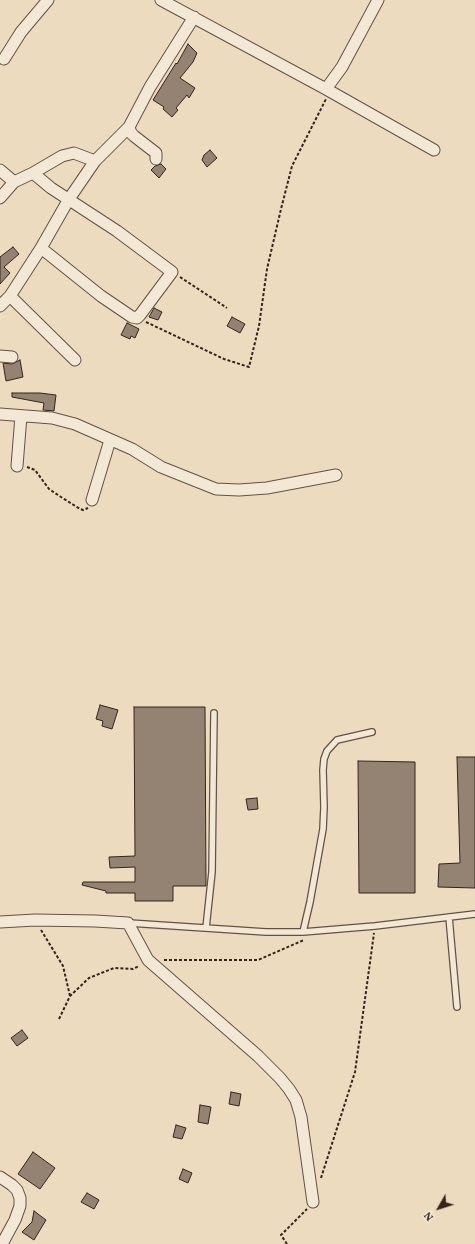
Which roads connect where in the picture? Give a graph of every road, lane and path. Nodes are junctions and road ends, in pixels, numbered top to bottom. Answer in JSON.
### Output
{"nodes":[{"id":1,"x":48,"y":0,"type":"edge"},
{"id":2,"x":161,"y":0,"type":"edge"},
{"id":3,"x":378,"y":0,"type":"edge"},
{"id":4,"x":194,"y":17,"type":"junction"},
{"id":5,"x":4,"y":58,"type":"dead end"},
{"id":6,"x":328,"y":90,"type":"junction"},
{"id":7,"x":129,"y":127,"type":"junction"},
{"id":8,"x":434,"y":150,"type":"dead end"},
{"id":9,"x":156,"y":159,"type":"dead end"},
{"id":10,"x":95,"y":161,"type":"junction"},
{"id":11,"x":0,"y":170,"type":"edge"},
{"id":12,"x":33,"y":173,"type":"junction"},
{"id":13,"x":14,"y":182,"type":"junction"},
{"id":14,"x":0,"y":198,"type":"edge"},
{"id":15,"x":69,"y":199,"type":"junction"},
{"id":16,"x":41,"y":248,"type":"junction"},
{"id":17,"x":172,"y":272,"type":"junction"},
{"id":18,"x":10,"y":296,"type":"junction"},
{"id":19,"x":0,"y":306,"type":"edge"},
{"id":20,"x":227,"y":308,"type":"dead end"},
{"id":21,"x":137,"y":318,"type":"junction"},
{"id":22,"x":0,"y":356,"type":"edge"},
{"id":23,"x":12,"y":357,"type":"dead end"},
{"id":24,"x":75,"y":360,"type":"dead end"},
{"id":25,"x":0,"y":414,"type":"edge"},
{"id":26,"x":21,"y":416,"type":"junction"},
{"id":27,"x":110,"y":440,"type":"junction"},
{"id":28,"x":17,"y":466,"type":"joint"},
{"id":29,"x":336,"y":475,"type":"dead end"},
{"id":30,"x":92,"y":500,"type":"joint"},
{"id":31,"x":214,"y":713,"type":"dead end"},
{"id":32,"x":372,"y":732,"type":"dead end"},
{"id":33,"x":475,"y":914,"type":"edge"},
{"id":34,"x":449,"y":917,"type":"junction"},
{"id":35,"x":35,"y":920,"type":"junction"},
{"id":36,"x":0,"y":922,"type":"edge"},
{"id":37,"x":128,"y":923,"type":"junction"},
{"id":38,"x":375,"y":926,"type":"junction"},
{"id":39,"x":206,"y":928,"type":"junction"},
{"id":40,"x":303,"y":932,"type":"junction"},
{"id":41,"x":305,"y":939,"type":"dead end"},
{"id":42,"x":148,"y":960,"type":"junction"},
{"id":43,"x":70,"y":996,"type":"junction"},
{"id":44,"x":457,"y":1007,"type":"dead end"},
{"id":45,"x":59,"y":1019,"type":"dead end"},
{"id":46,"x":0,"y":1177,"type":"edge"},
{"id":47,"x":320,"y":1180,"type":"dead end"},
{"id":48,"x":313,"y":1202,"type":"joint"},
{"id":49,"x":2,"y":1244,"type":"edge"},
{"id":50,"x":287,"y":1244,"type":"edge"}],
"edges":[{"from":1,"to":5,"type":"street"},
{"from":2,"to":4,"type":"street"},
{"from":3,"to":6,"type":"street"},
{"from":4,"to":6,"type":"street"},
{"from":4,"to":7,"type":"street"},
{"from":6,"to":8,"type":"street"},
{"from":6,"to":21,"type":"path"},
{"from":7,"to":9,"type":"street"},
{"from":7,"to":10,"type":"street"},
{"from":10,"to":12,"type":"street"},
{"from":10,"to":15,"type":"street"},
{"from":11,"to":13,"type":"street"},
{"from":12,"to":13,"type":"street"},
{"from":12,"to":15,"type":"street"},
{"from":13,"to":14,"type":"street"},
{"from":15,"to":16,"type":"street"},
{"from":15,"to":17,"type":"street"},
{"from":16,"to":18,"type":"street"},
{"from":16,"to":21,"type":"street"},
{"from":17,"to":20,"type":"path"},
{"from":17,"to":21,"type":"street"},
{"from":18,"to":19,"type":"street"},
{"from":18,"to":24,"type":"street"},
{"from":22,"to":23,"type":"street"},
{"from":25,"to":26,"type":"street"},
{"from":26,"to":27,"type":"street"},
{"from":26,"to":28,"type":"street"},
{"from":27,"to":29,"type":"street"},
{"from":27,"to":30,"type":"street"},
{"from":28,"to":30,"type":"path"},
{"from":31,"to":39,"type":"lane"},
{"from":32,"to":40,"type":"lane"},
{"from":33,"to":34,"type":"lane"},
{"from":34,"to":38,"type":"lane"},
{"from":34,"to":44,"type":"lane"},
{"from":35,"to":36,"type":"street"},
{"from":35,"to":37,"type":"street"},
{"from":35,"to":43,"type":"path"},
{"from":37,"to":39,"type":"lane"},
{"from":37,"to":42,"type":"street"},
{"from":38,"to":40,"type":"lane"},
{"from":38,"to":47,"type":"path"},
{"from":39,"to":40,"type":"lane"},
{"from":41,"to":42,"type":"path"},
{"from":42,"to":43,"type":"path"},
{"from":42,"to":48,"type":"street"},
{"from":43,"to":45,"type":"path"},
{"from":46,"to":49,"type":"street"},
{"from":48,"to":50,"type":"path"}]}
